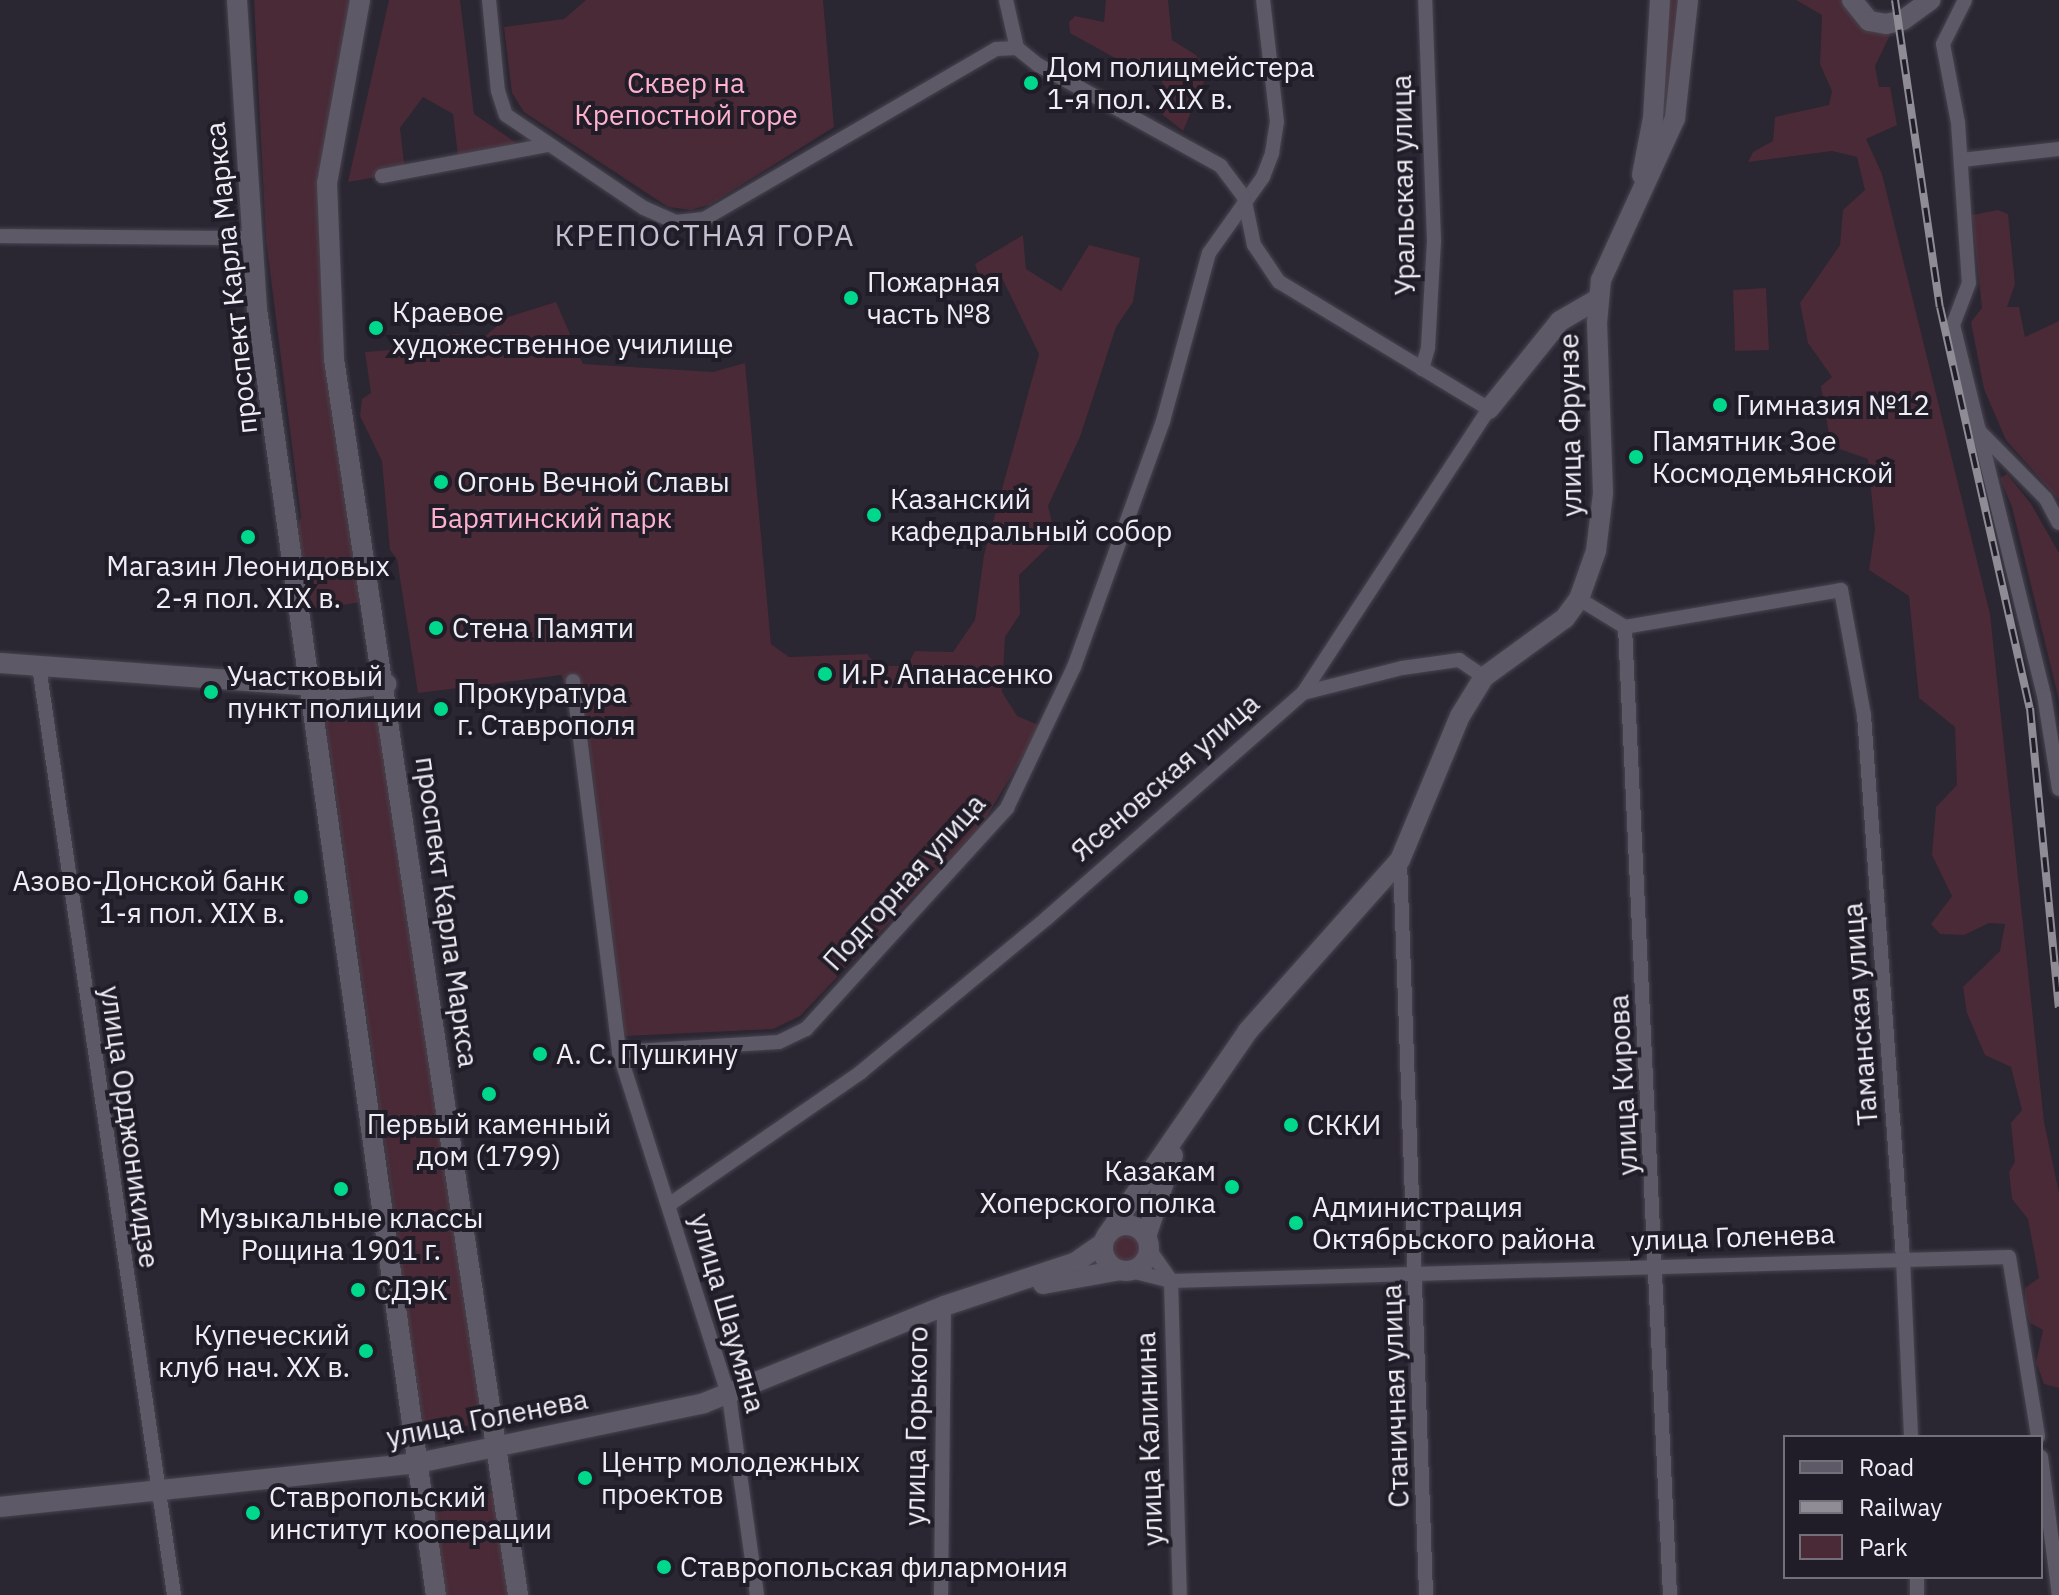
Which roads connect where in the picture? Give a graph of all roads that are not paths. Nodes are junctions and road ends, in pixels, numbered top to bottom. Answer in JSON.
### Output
{"nodes":[{"id":1,"x":237,"y":0,"type":"edge"},
{"id":2,"x":360,"y":0,"type":"edge"},
{"id":3,"x":489,"y":0,"type":"edge"},
{"id":4,"x":1006,"y":0,"type":"edge"},
{"id":5,"x":1263,"y":0,"type":"edge"},
{"id":6,"x":1425,"y":0,"type":"edge"},
{"id":7,"x":1660,"y":0,"type":"edge"},
{"id":8,"x":1688,"y":0,"type":"edge"},
{"id":9,"x":1852,"y":0,"type":"edge"},
{"id":10,"x":1931,"y":0,"type":"edge"},
{"id":11,"x":1965,"y":0,"type":"edge"},
{"id":12,"x":1017,"y":48,"type":"junction"},
{"id":13,"x":547,"y":145,"type":"junction"},
{"id":14,"x":2059,"y":149,"type":"edge"},
{"id":15,"x":1962,"y":160,"type":"junction"},
{"id":16,"x":382,"y":176,"type":"dead end"},
{"id":17,"x":1244,"y":197,"type":"junction"},
{"id":18,"x":1638,"y":199,"type":"junction"},
{"id":19,"x":0,"y":236,"type":"edge"},
{"id":20,"x":250,"y":238,"type":"junction"},
{"id":21,"x":1598,"y":299,"type":"junction"},
{"id":22,"x":1422,"y":369,"type":"junction"},
{"id":23,"x":1489,"y":409,"type":"junction"},
{"id":24,"x":1980,"y":432,"type":"junction"},
{"id":25,"x":2059,"y":523,"type":"edge"},
{"id":26,"x":1579,"y":599,"type":"junction"},
{"id":27,"x":1625,"y":627,"type":"junction"},
{"id":28,"x":0,"y":663,"type":"edge"},
{"id":29,"x":39,"y":666,"type":"junction"},
{"id":30,"x":1484,"y":677,"type":"junction"},
{"id":31,"x":573,"y":681,"type":"dead end"},
{"id":32,"x":386,"y":684,"type":"junction"},
{"id":33,"x":312,"y":690,"type":"junction"},
{"id":34,"x":1303,"y":693,"type":"junction"},
{"id":35,"x":2059,"y":789,"type":"edge"},
{"id":36,"x":1400,"y":860,"type":"junction"},
{"id":37,"x":619,"y":1052,"type":"junction"},
{"id":38,"x":1196,"y":1108,"type":"junction"},
{"id":39,"x":670,"y":1204,"type":"junction"},
{"id":40,"x":1105,"y":1238,"type":"junction"},
{"id":41,"x":1148,"y":1243,"type":"junction"},
{"id":42,"x":1903,"y":1259,"type":"junction"},
{"id":43,"x":1657,"y":1269,"type":"junction"},
{"id":44,"x":1125,"y":1271,"type":"junction"},
{"id":45,"x":1417,"y":1274,"type":"junction"},
{"id":46,"x":1171,"y":1281,"type":"junction"},
{"id":47,"x":965,"y":1298,"type":"junction"},
{"id":48,"x":944,"y":1306,"type":"junction"},
{"id":49,"x":730,"y":1405,"type":"junction"},
{"id":50,"x":1911,"y":1435,"type":"edge"},
{"id":51,"x":2038,"y":1435,"type":"edge"},
{"id":52,"x":498,"y":1449,"type":"junction"},
{"id":53,"x":418,"y":1463,"type":"junction"},
{"id":54,"x":2043,"y":1472,"type":"edge"},
{"id":55,"x":158,"y":1493,"type":"junction"},
{"id":56,"x":0,"y":1507,"type":"edge"},
{"id":57,"x":174,"y":1595,"type":"edge"},
{"id":58,"x":436,"y":1595,"type":"edge"},
{"id":59,"x":518,"y":1595,"type":"edge"},
{"id":60,"x":757,"y":1595,"type":"edge"},
{"id":61,"x":941,"y":1595,"type":"edge"},
{"id":62,"x":1180,"y":1595,"type":"edge"},
{"id":63,"x":1426,"y":1595,"type":"edge"},
{"id":64,"x":1670,"y":1595,"type":"edge"},
{"id":65,"x":2059,"y":1595,"type":"edge"}],
"edges":[{"from":1,"to":20,"type":"main road","name":"проспект Карла Маркса"},
{"from":2,"to":32,"type":"main road","name":"проспект Карла Маркса"},
{"from":3,"to":13,"type":"street"},
{"from":4,"to":12,"type":"street"},
{"from":5,"to":17,"type":"street","name":"Подгорная улица"},
{"from":6,"to":22,"type":"street","name":"Уральская улица"},
{"from":7,"to":18,"type":"main road"},
{"from":8,"to":18,"type":"main road","name":"улица Фрунзе"},
{"from":9,"to":10,"type":"main road"},
{"from":11,"to":15,"type":"street"},
{"from":12,"to":13,"type":"street"},
{"from":12,"to":17,"type":"street"},
{"from":13,"to":16,"type":"street"},
{"from":14,"to":15,"type":"street"},
{"from":15,"to":24,"type":"street"},
{"from":17,"to":22,"type":"street"},
{"from":17,"to":37,"type":"street","name":"Подгорная улица"},
{"from":18,"to":21,"type":"main road","name":"улица Фрунзе"},
{"from":19,"to":20,"type":"street"},
{"from":20,"to":33,"type":"main road","name":"проспект Карла Маркса"},
{"from":21,"to":23,"type":"main road","name":"Ясеновская улица"},
{"from":21,"to":26,"type":"main road","name":"улица Фрунзе"},
{"from":22,"to":23,"type":"street"},
{"from":23,"to":34,"type":"street","name":"Ясеновская улица"},
{"from":24,"to":25,"type":"street"},
{"from":24,"to":35,"type":"street"},
{"from":26,"to":27,"type":"street"},
{"from":26,"to":30,"type":"main road","name":"улица Фрунзе"},
{"from":27,"to":42,"type":"street","name":"Таманская улица"},
{"from":27,"to":43,"type":"street","name":"улица Кирова"},
{"from":28,"to":29,"type":"main road"},
{"from":29,"to":33,"type":"main road"},
{"from":29,"to":55,"type":"street","name":"улица Орджоникидзе"},
{"from":30,"to":34,"type":"street"},
{"from":30,"to":36,"type":"main road","name":"улица Фрунзе"},
{"from":31,"to":37,"type":"street","name":"улица Шаумяна"},
{"from":32,"to":33,"type":"main road"},
{"from":32,"to":52,"type":"main road","name":"проспект Карла Маркса"},
{"from":33,"to":53,"type":"main road","name":"проспект Карла Маркса"},
{"from":34,"to":39,"type":"street","name":"Ясеновская улица"},
{"from":36,"to":38,"type":"main road","name":"улица Фрунзе"},
{"from":36,"to":45,"type":"street","name":"Станичная улица"},
{"from":37,"to":39,"type":"street","name":"улица Шаумяна"},
{"from":38,"to":40,"type":"main road","name":"улица Фрунзе"},
{"from":38,"to":41,"type":"main road","name":"улица Фрунзе"},
{"from":39,"to":49,"type":"street","name":"улица Шаумяна"},
{"from":40,"to":41,"type":"main road"},
{"from":40,"to":44,"type":"main road"},
{"from":40,"to":47,"type":"main road","name":"улица Голенева"},
{"from":41,"to":44,"type":"main road"},
{"from":41,"to":46,"type":"street"},
{"from":42,"to":43,"type":"street","name":"улица Голенева"},
{"from":42,"to":50,"type":"street","name":"Таманская улица"},
{"from":42,"to":51,"type":"street","name":"улица Голенева"},
{"from":43,"to":45,"type":"street","name":"улица Голенева"},
{"from":43,"to":64,"type":"street","name":"улица Кирова"},
{"from":44,"to":46,"type":"street","name":"улица Голенева"},
{"from":44,"to":47,"type":"main road","name":"улица Голенева"},
{"from":45,"to":46,"type":"street","name":"улица Голенева"},
{"from":45,"to":63,"type":"street","name":"Станичная улица"},
{"from":46,"to":62,"type":"street","name":"улица Калинина"},
{"from":47,"to":48,"type":"main road","name":"улица Голенева"},
{"from":48,"to":49,"type":"main road","name":"улица Голенева"},
{"from":48,"to":61,"type":"street","name":"улица Горького"},
{"from":49,"to":52,"type":"main road","name":"улица Голенева"},
{"from":49,"to":60,"type":"street","name":"улица Шаумяна"},
{"from":52,"to":53,"type":"main road","name":"улица Голенева"},
{"from":52,"to":59,"type":"main road","name":"проспект Карла Маркса"},
{"from":53,"to":55,"type":"main road","name":"улица Голенева"},
{"from":53,"to":58,"type":"main road","name":"проспект Карла Маркса"},
{"from":54,"to":65,"type":"street"},
{"from":55,"to":56,"type":"main road","name":"улица Голенева"},
{"from":55,"to":57,"type":"street","name":"улица Орджоникидзе"}]}
